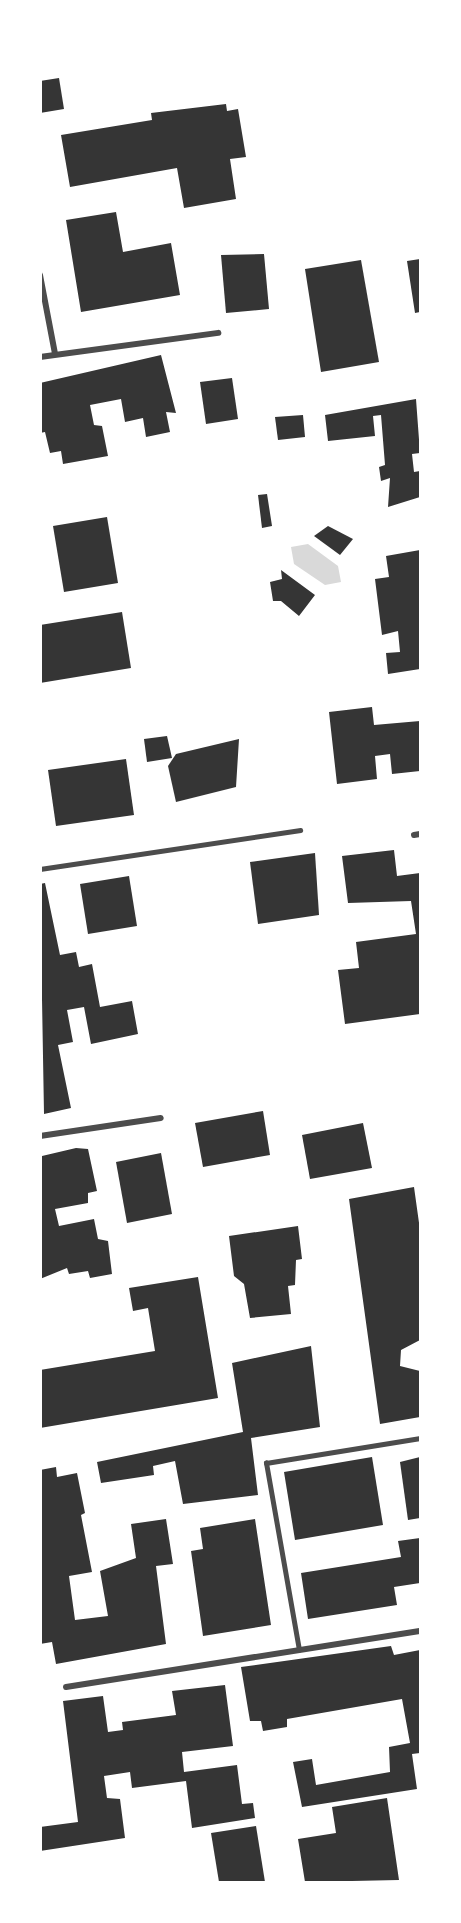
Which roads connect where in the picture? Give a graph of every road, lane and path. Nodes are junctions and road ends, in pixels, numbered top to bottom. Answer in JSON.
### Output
{"nodes":[{"id":1,"x":40,"y":274,"type":"edge"},
{"id":2,"x":218,"y":333,"type":"dead end"},
{"id":3,"x":55,"y":354,"type":"junction"},
{"id":4,"x":40,"y":357,"type":"edge"},
{"id":5,"x":300,"y":830,"type":"dead end"},
{"id":6,"x":40,"y":870,"type":"edge"},
{"id":7,"x":161,"y":1118,"type":"dead end"},
{"id":8,"x":40,"y":1136,"type":"edge"},
{"id":9,"x":420,"y":1438,"type":"edge"},
{"id":10,"x":420,"y":1631,"type":"edge"},
{"id":11,"x":299,"y":1650,"type":"junction"},
{"id":12,"x":66,"y":1687,"type":"dead end"}],
"edges":[{"from":1,"to":3,"type":"street"},
{"from":2,"to":3,"type":"street"},
{"from":3,"to":4,"type":"street"},
{"from":5,"to":6,"type":"lane"},
{"from":7,"to":8,"type":"street"},
{"from":9,"to":11,"type":"lane"},
{"from":10,"to":11,"type":"street"},
{"from":11,"to":12,"type":"street"}]}
